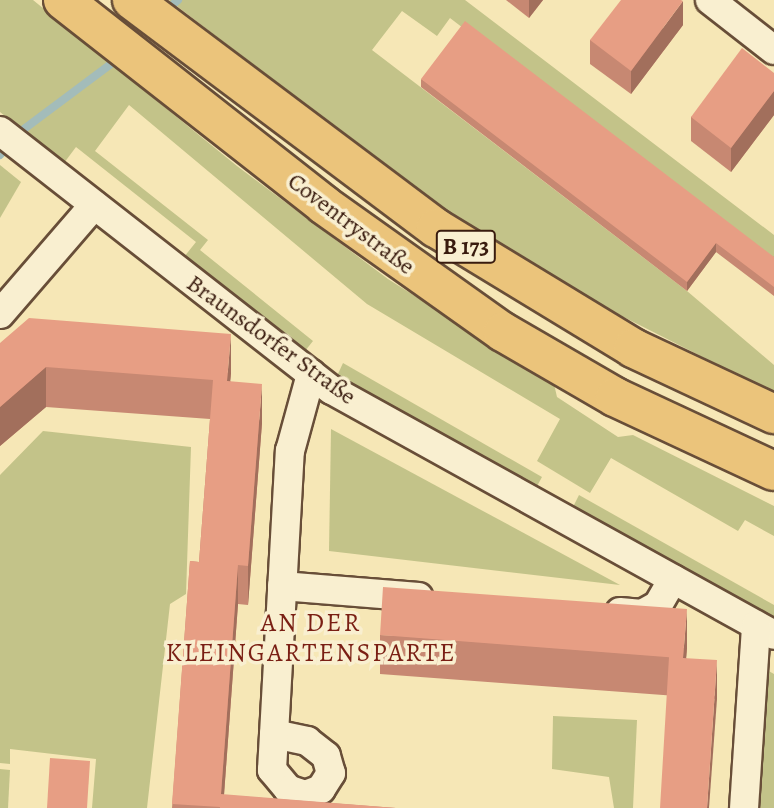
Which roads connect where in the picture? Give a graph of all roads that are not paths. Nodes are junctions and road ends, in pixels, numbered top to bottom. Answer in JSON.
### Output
{"nodes":[{"id":1,"x":63,"y":0,"type":"edge"},
{"id":2,"x":710,"y":0,"type":"edge"},
{"id":3,"x":133,"y":1,"type":"edge"},
{"id":4,"x":774,"y":50,"type":"edge"},
{"id":5,"x":0,"y":131,"type":"edge"},
{"id":6,"x":94,"y":205,"type":"junction"},
{"id":7,"x":0,"y":314,"type":"edge"},
{"id":8,"x":311,"y":374,"type":"junction"},
{"id":9,"x":774,"y":414,"type":"edge"},
{"id":10,"x":774,"y":471,"type":"edge"},
{"id":11,"x":673,"y":579,"type":"junction"},
{"id":12,"x":282,"y":586,"type":"junction"},
{"id":13,"x":450,"y":599,"type":"edge"},
{"id":14,"x":587,"y":610,"type":"edge"},
{"id":15,"x":765,"y":630,"type":"edge"},
{"id":16,"x":274,"y":734,"type":"dead end"},
{"id":17,"x":744,"y":808,"type":"edge"}],
"edges":[{"from":1,"to":10,"type":"main road","name":"Coventrystraße","number":"B 173"},
{"from":2,"to":4,"type":"street"},
{"from":3,"to":9,"type":"main road","name":"Coventrystraße","number":"B 173"},
{"from":5,"to":6,"type":"street","name":"Braunsdorfer Straße"},
{"from":6,"to":7,"type":"street"},
{"from":6,"to":8,"type":"street","name":"Braunsdorfer Straße"},
{"from":8,"to":11,"type":"street","name":"Braunsdorfer Straße"},
{"from":8,"to":12,"type":"street"},
{"from":11,"to":14,"type":"street"},
{"from":11,"to":15,"type":"street","name":"Braunsdorfer Straße"},
{"from":12,"to":13,"type":"street"},
{"from":12,"to":16,"type":"street"},
{"from":15,"to":17,"type":"street","name":"Braunsdorfer Straße"}]}
